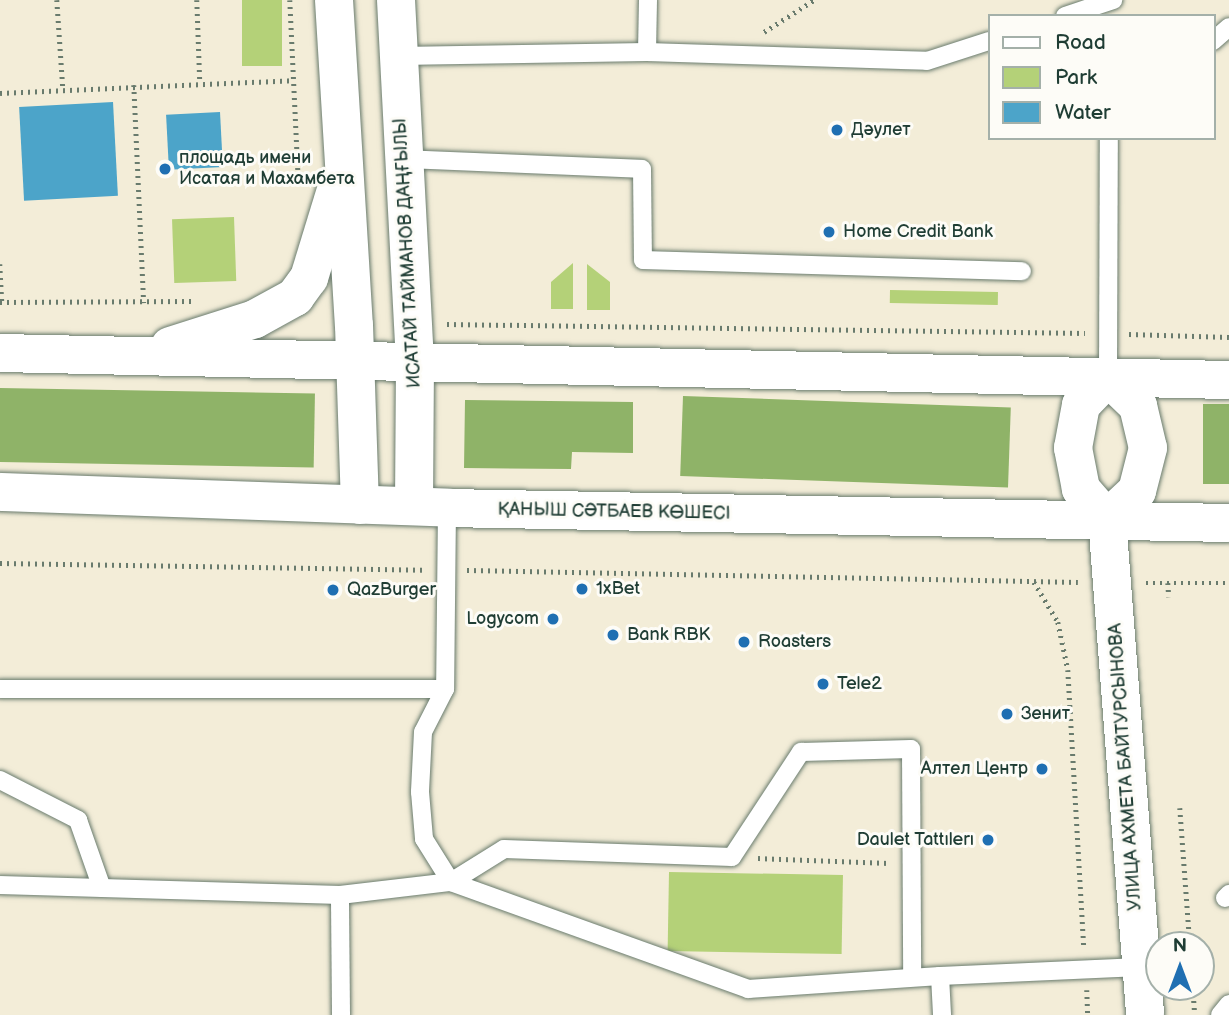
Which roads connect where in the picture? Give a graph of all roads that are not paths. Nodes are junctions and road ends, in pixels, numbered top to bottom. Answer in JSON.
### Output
{"nodes":[{"id":1,"x":334,"y":0,"type":"edge"},
{"id":2,"x":396,"y":0,"type":"edge"},
{"id":3,"x":648,"y":0,"type":"edge"},
{"id":4,"x":1113,"y":0,"type":"edge"},
{"id":5,"x":1071,"y":14,"type":"edge"},
{"id":6,"x":1229,"y":27,"type":"edge"},
{"id":7,"x":1215,"y":39,"type":"edge"},
{"id":8,"x":988,"y":41,"type":"edge"},
{"id":9,"x":647,"y":52,"type":"junction"},
{"id":10,"x":398,"y":56,"type":"junction"},
{"id":11,"x":1110,"y":140,"type":"edge"},
{"id":12,"x":404,"y":159,"type":"junction"},
{"id":13,"x":342,"y":167,"type":"junction"},
{"id":14,"x":1022,"y":271,"type":"dead end"},
{"id":15,"x":0,"y":353,"type":"edge"},
{"id":16,"x":137,"y":356,"type":"junction"},
{"id":17,"x":355,"y":360,"type":"junction"},
{"id":18,"x":415,"y":362,"type":"junction"},
{"id":19,"x":1108,"y":377,"type":"junction"},
{"id":20,"x":1229,"y":380,"type":"edge"},
{"id":21,"x":0,"y":492,"type":"edge"},
{"id":22,"x":360,"y":505,"type":"junction"},
{"id":23,"x":431,"y":507,"type":"junction"},
{"id":24,"x":1107,"y":519,"type":"junction"},
{"id":25,"x":1229,"y":523,"type":"edge"},
{"id":26,"x":0,"y":689,"type":"edge"},
{"id":27,"x":445,"y":689,"type":"junction"},
{"id":28,"x":0,"y":780,"type":"edge"},
{"id":29,"x":451,"y":882,"type":"junction"},
{"id":30,"x":0,"y":885,"type":"edge"},
{"id":31,"x":102,"y":888,"type":"junction"},
{"id":32,"x":340,"y":895,"type":"junction"},
{"id":33,"x":1140,"y":967,"type":"junction"},
{"id":34,"x":912,"y":976,"type":"junction"},
{"id":35,"x":940,"y":976,"type":"junction"},
{"id":36,"x":1229,"y":1004,"type":"edge"},
{"id":37,"x":341,"y":1015,"type":"edge"},
{"id":38,"x":942,"y":1015,"type":"edge"},
{"id":39,"x":1145,"y":1015,"type":"edge"},
{"id":40,"x":1220,"y":1015,"type":"edge"}],
"edges":[{"from":1,"to":13,"type":"main road"},
{"from":2,"to":10,"type":"main road","name":"ИСАТАЙ ТАЙМАНОВ ДАҢҒЫЛЫ"},
{"from":3,"to":9,"type":"lane"},
{"from":4,"to":5,"type":"lane"},
{"from":6,"to":7,"type":"lane"},
{"from":8,"to":9,"type":"lane"},
{"from":9,"to":10,"type":"lane"},
{"from":10,"to":12,"type":"main road","name":"ИСАТАЙ ТАЙМАНОВ ДАҢҒЫЛЫ"},
{"from":11,"to":19,"type":"lane"},
{"from":12,"to":14,"type":"lane"},
{"from":12,"to":18,"type":"main road","name":"ИСАТАЙ ТАЙМАНОВ ДАҢҒЫЛЫ"},
{"from":13,"to":16,"type":"main road"},
{"from":13,"to":17,"type":"main road"},
{"from":15,"to":16,"type":"main road"},
{"from":16,"to":17,"type":"main road"},
{"from":17,"to":18,"type":"main road"},
{"from":17,"to":22,"type":"main road"},
{"from":18,"to":19,"type":"main road"},
{"from":18,"to":23,"type":"main road","name":"ИСАТАЙ ТАЙМАНОВ ДАҢҒЫЛЫ"},
{"from":19,"to":20,"type":"main road"},
{"from":19,"to":24,"type":"main road"},
{"from":19,"to":24,"type":"main road"},
{"from":21,"to":22,"type":"main road","name":"ҚАНЫШ СӘТБАЕВ КӨШЕСІ"},
{"from":22,"to":23,"type":"main road","name":"ҚАНЫШ СӘТБАЕВ КӨШЕСІ"},
{"from":23,"to":24,"type":"main road","name":"ҚАНЫШ СӘТБАЕВ КӨШЕСІ"},
{"from":23,"to":27,"type":"lane"},
{"from":24,"to":25,"type":"main road","name":"ҚАНЫШ СӘТБАЕВ КӨШЕСІ"},
{"from":24,"to":33,"type":"main road","name":"УЛИЦА АХМЕТА БАЙТУРСЫНОВА"},
{"from":26,"to":27,"type":"lane"},
{"from":27,"to":29,"type":"lane"},
{"from":28,"to":31,"type":"lane"},
{"from":29,"to":32,"type":"lane"},
{"from":29,"to":34,"type":"lane"},
{"from":29,"to":34,"type":"lane"},
{"from":30,"to":31,"type":"lane"},
{"from":31,"to":32,"type":"lane"},
{"from":32,"to":37,"type":"lane"},
{"from":33,"to":35,"type":"lane"},
{"from":33,"to":39,"type":"main road","name":"УЛИЦА АХМЕТА БАЙТУРСЫНОВА"},
{"from":34,"to":35,"type":"lane"},
{"from":35,"to":38,"type":"lane"},
{"from":36,"to":40,"type":"lane"}]}
